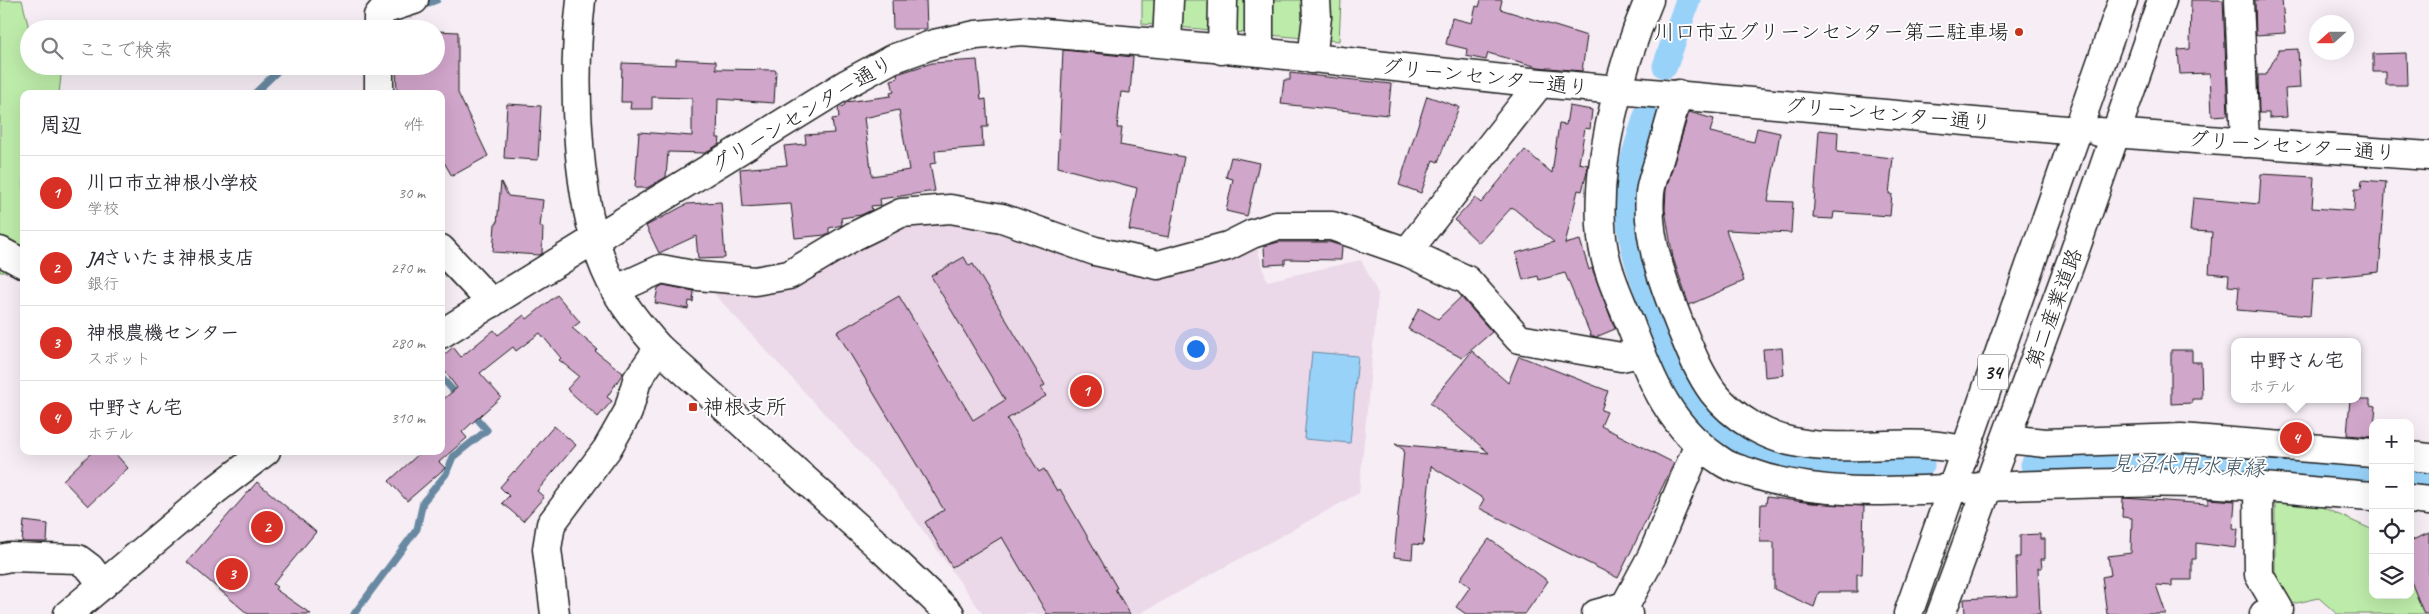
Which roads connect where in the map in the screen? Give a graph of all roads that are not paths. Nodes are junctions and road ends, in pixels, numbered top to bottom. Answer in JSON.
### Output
{"nodes":[{"id":1,"x":414,"y":0,"type":"edge"},
{"id":2,"x":581,"y":0,"type":"edge"},
{"id":3,"x":1169,"y":0,"type":"edge"},
{"id":4,"x":1223,"y":0,"type":"edge"},
{"id":5,"x":1259,"y":0,"type":"edge"},
{"id":6,"x":1316,"y":0,"type":"edge"},
{"id":7,"x":1649,"y":0,"type":"edge"},
{"id":8,"x":2123,"y":0,"type":"edge"},
{"id":9,"x":2162,"y":0,"type":"edge"},
{"id":10,"x":2239,"y":0,"type":"edge"},
{"id":11,"x":378,"y":20,"type":"edge"},
{"id":12,"x":1167,"y":43,"type":"junction"},
{"id":13,"x":1222,"y":50,"type":"junction"},
{"id":14,"x":1259,"y":52,"type":"junction"},
{"id":15,"x":1312,"y":59,"type":"junction"},
{"id":16,"x":379,"y":75,"type":"edge"},
{"id":17,"x":1540,"y":84,"type":"junction"},
{"id":18,"x":1618,"y":89,"type":"junction"},
{"id":19,"x":379,"y":90,"type":"edge"},
{"id":20,"x":1678,"y":94,"type":"junction"},
{"id":21,"x":2077,"y":131,"type":"junction"},
{"id":22,"x":2116,"y":133,"type":"junction"},
{"id":23,"x":2245,"y":143,"type":"junction"},
{"id":24,"x":2429,"y":156,"type":"edge"},
{"id":25,"x":595,"y":240,"type":"junction"},
{"id":26,"x":0,"y":251,"type":"edge"},
{"id":27,"x":1407,"y":252,"type":"junction"},
{"id":28,"x":445,"y":253,"type":"edge"},
{"id":29,"x":20,"y":262,"type":"edge"},
{"id":30,"x":615,"y":290,"type":"junction"},
{"id":31,"x":492,"y":303,"type":"junction"},
{"id":32,"x":445,"y":332,"type":"edge"},
{"id":33,"x":659,"y":348,"type":"junction"},
{"id":34,"x":1641,"y":353,"type":"junction"},
{"id":35,"x":2006,"y":439,"type":"junction"},
{"id":36,"x":1699,"y":444,"type":"junction"},
{"id":37,"x":1965,"y":451,"type":"junction"},
{"id":38,"x":2369,"y":453,"type":"edge"},
{"id":39,"x":261,"y":455,"type":"edge"},
{"id":40,"x":2414,"y":456,"type":"edge"},
{"id":41,"x":2429,"y":458,"type":"edge"},
{"id":42,"x":1988,"y":487,"type":"junction"},
{"id":43,"x":2258,"y":488,"type":"junction"},
{"id":44,"x":1951,"y":490,"type":"junction"},
{"id":45,"x":2369,"y":496,"type":"edge"},
{"id":46,"x":2414,"y":499,"type":"edge"},
{"id":47,"x":2429,"y":501,"type":"edge"},
{"id":48,"x":0,"y":559,"type":"edge"},
{"id":49,"x":103,"y":585,"type":"junction"},
{"id":50,"x":1626,"y":610,"type":"edge"},
{"id":51,"x":68,"y":614,"type":"edge"},
{"id":52,"x":555,"y":614,"type":"edge"},
{"id":53,"x":950,"y":614,"type":"edge"},
{"id":54,"x":1596,"y":614,"type":"edge"},
{"id":55,"x":1908,"y":614,"type":"edge"},
{"id":56,"x":1941,"y":614,"type":"edge"},
{"id":57,"x":2264,"y":614,"type":"edge"}],
"edges":[{"from":1,"to":11,"type":"street"},
{"from":2,"to":25,"type":"street"},
{"from":3,"to":12,"type":"street"},
{"from":4,"to":13,"type":"street"},
{"from":5,"to":14,"type":"street"},
{"from":6,"to":15,"type":"street"},
{"from":7,"to":18,"type":"street"},
{"from":8,"to":21,"type":"street","name":"第二産業道路","number":"34"},
{"from":9,"to":22,"type":"street","name":"第二産業道路","number":"34"},
{"from":10,"to":23,"type":"street"},
{"from":12,"to":13,"type":"street","name":"グリーンセンター通り"},
{"from":12,"to":25,"type":"street","name":"グリーンセンター通り"},
{"from":13,"to":14,"type":"street","name":"グリーンセンター通り"},
{"from":14,"to":15,"type":"street","name":"グリーンセンター通り"},
{"from":15,"to":17,"type":"street","name":"グリーンセンター通り"},
{"from":16,"to":19,"type":"street"},
{"from":17,"to":18,"type":"street","name":"グリーンセンター通り"},
{"from":17,"to":27,"type":"street"},
{"from":18,"to":20,"type":"street","name":"グリーンセンター通り"},
{"from":18,"to":34,"type":"street"},
{"from":20,"to":21,"type":"street","name":"グリーンセンター通り"},
{"from":20,"to":37,"type":"street"},
{"from":21,"to":22,"type":"street","name":"グリーンセンター通り"},
{"from":21,"to":37,"type":"street","name":"第二産業道路","number":"34"},
{"from":22,"to":23,"type":"street","name":"グリーンセンター通り"},
{"from":22,"to":35,"type":"street","name":"第二産業道路","number":"34"},
{"from":23,"to":24,"type":"street","name":"グリーンセンター通り"},
{"from":25,"to":30,"type":"street"},
{"from":25,"to":31,"type":"street","name":"グリーンセンター通り"},
{"from":26,"to":29,"type":"street"},
{"from":27,"to":30,"type":"street"},
{"from":27,"to":34,"type":"street"},
{"from":28,"to":31,"type":"street"},
{"from":30,"to":33,"type":"street"},
{"from":31,"to":32,"type":"street","name":"グリーンセンター通り"},
{"from":33,"to":52,"type":"street"},
{"from":33,"to":53,"type":"street"},
{"from":34,"to":36,"type":"street"},
{"from":35,"to":38,"type":"street"},
{"from":35,"to":42,"type":"street","name":"第二産業道路","number":"34"},
{"from":36,"to":44,"type":"street"},
{"from":36,"to":50,"type":"street"},
{"from":37,"to":44,"type":"street","name":"第二産業道路","number":"34"},
{"from":39,"to":49,"type":"street"},
{"from":40,"to":41,"type":"street"},
{"from":42,"to":43,"type":"street"},
{"from":42,"to":44,"type":"street"},
{"from":42,"to":56,"type":"street","name":"第二産業道路","number":"34"},
{"from":43,"to":45,"type":"street"},
{"from":43,"to":57,"type":"street"},
{"from":44,"to":55,"type":"street","name":"第二産業道路","number":"34"},
{"from":46,"to":47,"type":"street"},
{"from":48,"to":49,"type":"street"},
{"from":49,"to":51,"type":"street"},
{"from":50,"to":54,"type":"street"}]}
